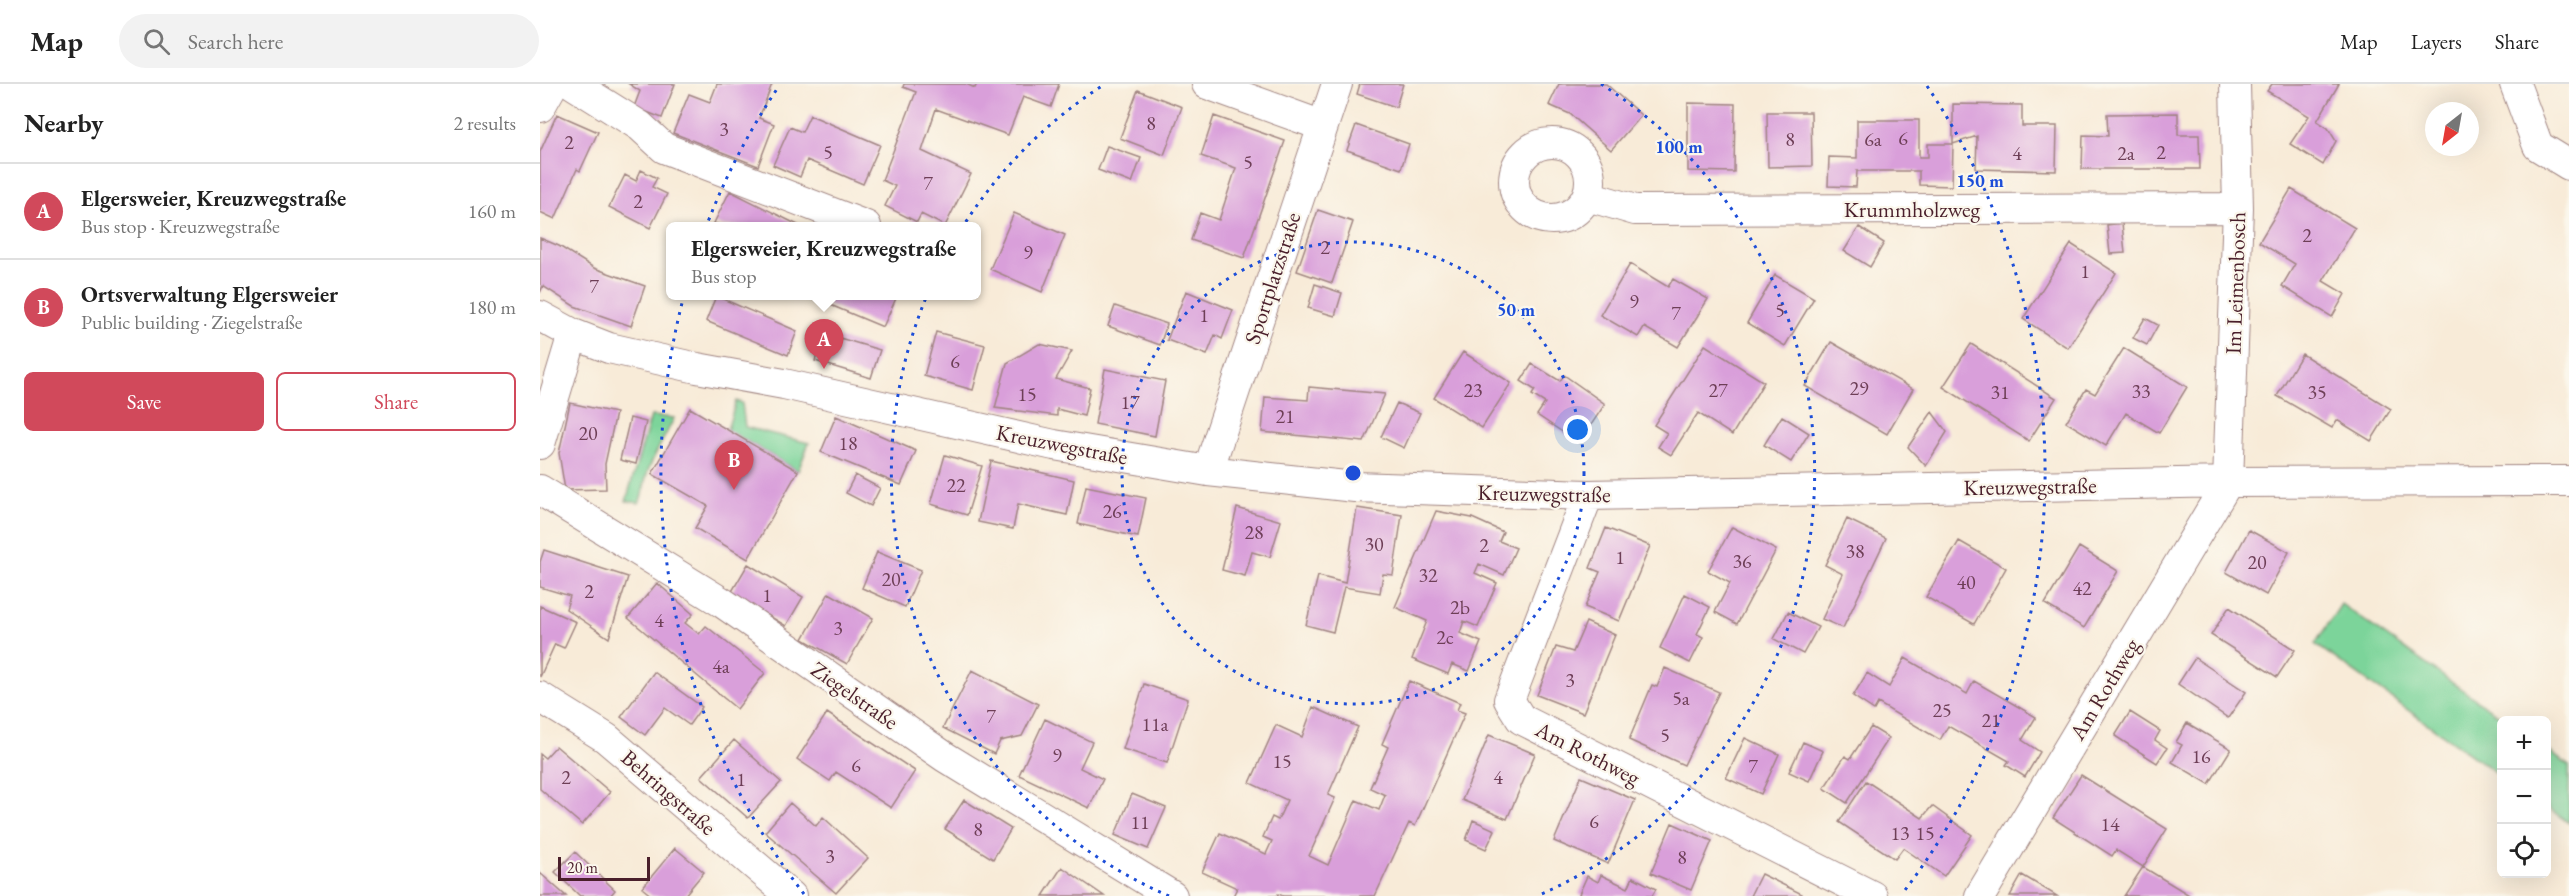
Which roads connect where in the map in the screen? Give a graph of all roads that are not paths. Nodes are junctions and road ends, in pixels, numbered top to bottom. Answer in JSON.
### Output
{"nodes":[{"id":1,"x":553,"y":84,"type":"edge"},
{"id":2,"x":573,"y":84,"type":"edge"},
{"id":3,"x":1208,"y":84,"type":"edge"},
{"id":4,"x":1337,"y":84,"type":"edge"},
{"id":5,"x":2235,"y":84,"type":"edge"},
{"id":6,"x":2516,"y":84,"type":"edge"},
{"id":7,"x":540,"y":107,"type":"edge"},
{"id":8,"x":1323,"y":126,"type":"junction"},
{"id":9,"x":2569,"y":165,"type":"edge"},
{"id":10,"x":1588,"y":196,"type":"dead end"},
{"id":11,"x":2238,"y":208,"type":"junction"},
{"id":12,"x":856,"y":222,"type":"edge"},
{"id":13,"x":540,"y":316,"type":"edge"},
{"id":14,"x":573,"y":334,"type":"junction"},
{"id":15,"x":540,"y":444,"type":"edge"},
{"id":16,"x":1208,"y":471,"type":"junction"},
{"id":17,"x":2569,"y":481,"type":"edge"},
{"id":18,"x":2228,"y":482,"type":"junction"},
{"id":19,"x":540,"y":490,"type":"edge"},
{"id":20,"x":1588,"y":495,"type":"junction"},
{"id":21,"x":540,"y":697,"type":"edge"},
{"id":22,"x":791,"y":896,"type":"edge"},
{"id":23,"x":1172,"y":896,"type":"edge"},
{"id":24,"x":1872,"y":896,"type":"edge"},
{"id":25,"x":1980,"y":896,"type":"edge"}],
"edges":[{"from":1,"to":7,"type":"street"},
{"from":2,"to":12,"type":"street"},
{"from":3,"to":8,"type":"street"},
{"from":4,"to":8,"type":"street","name":"Sportplatzstraße"},
{"from":5,"to":11,"type":"street","name":"Im Leimenbosch"},
{"from":6,"to":9,"type":"street"},
{"from":8,"to":16,"type":"street","name":"Sportplatzstraße"},
{"from":10,"to":11,"type":"street","name":"Krummholzweg"},
{"from":11,"to":18,"type":"street","name":"Im Leimenbosch"},
{"from":13,"to":14,"type":"street","name":"Kreuzwegstraße"},
{"from":14,"to":15,"type":"street"},
{"from":14,"to":16,"type":"street","name":"Kreuzwegstraße"},
{"from":16,"to":20,"type":"street","name":"Kreuzwegstraße"},
{"from":17,"to":18,"type":"street","name":"Kreuzwegstraße"},
{"from":18,"to":20,"type":"street","name":"Kreuzwegstraße"},
{"from":18,"to":25,"type":"street","name":"Am Rothweg"},
{"from":19,"to":23,"type":"street","name":"Ziegelstraße"},
{"from":20,"to":24,"type":"street","name":"Am Rothweg"},
{"from":21,"to":22,"type":"street","name":"Behringstraße"}]}
